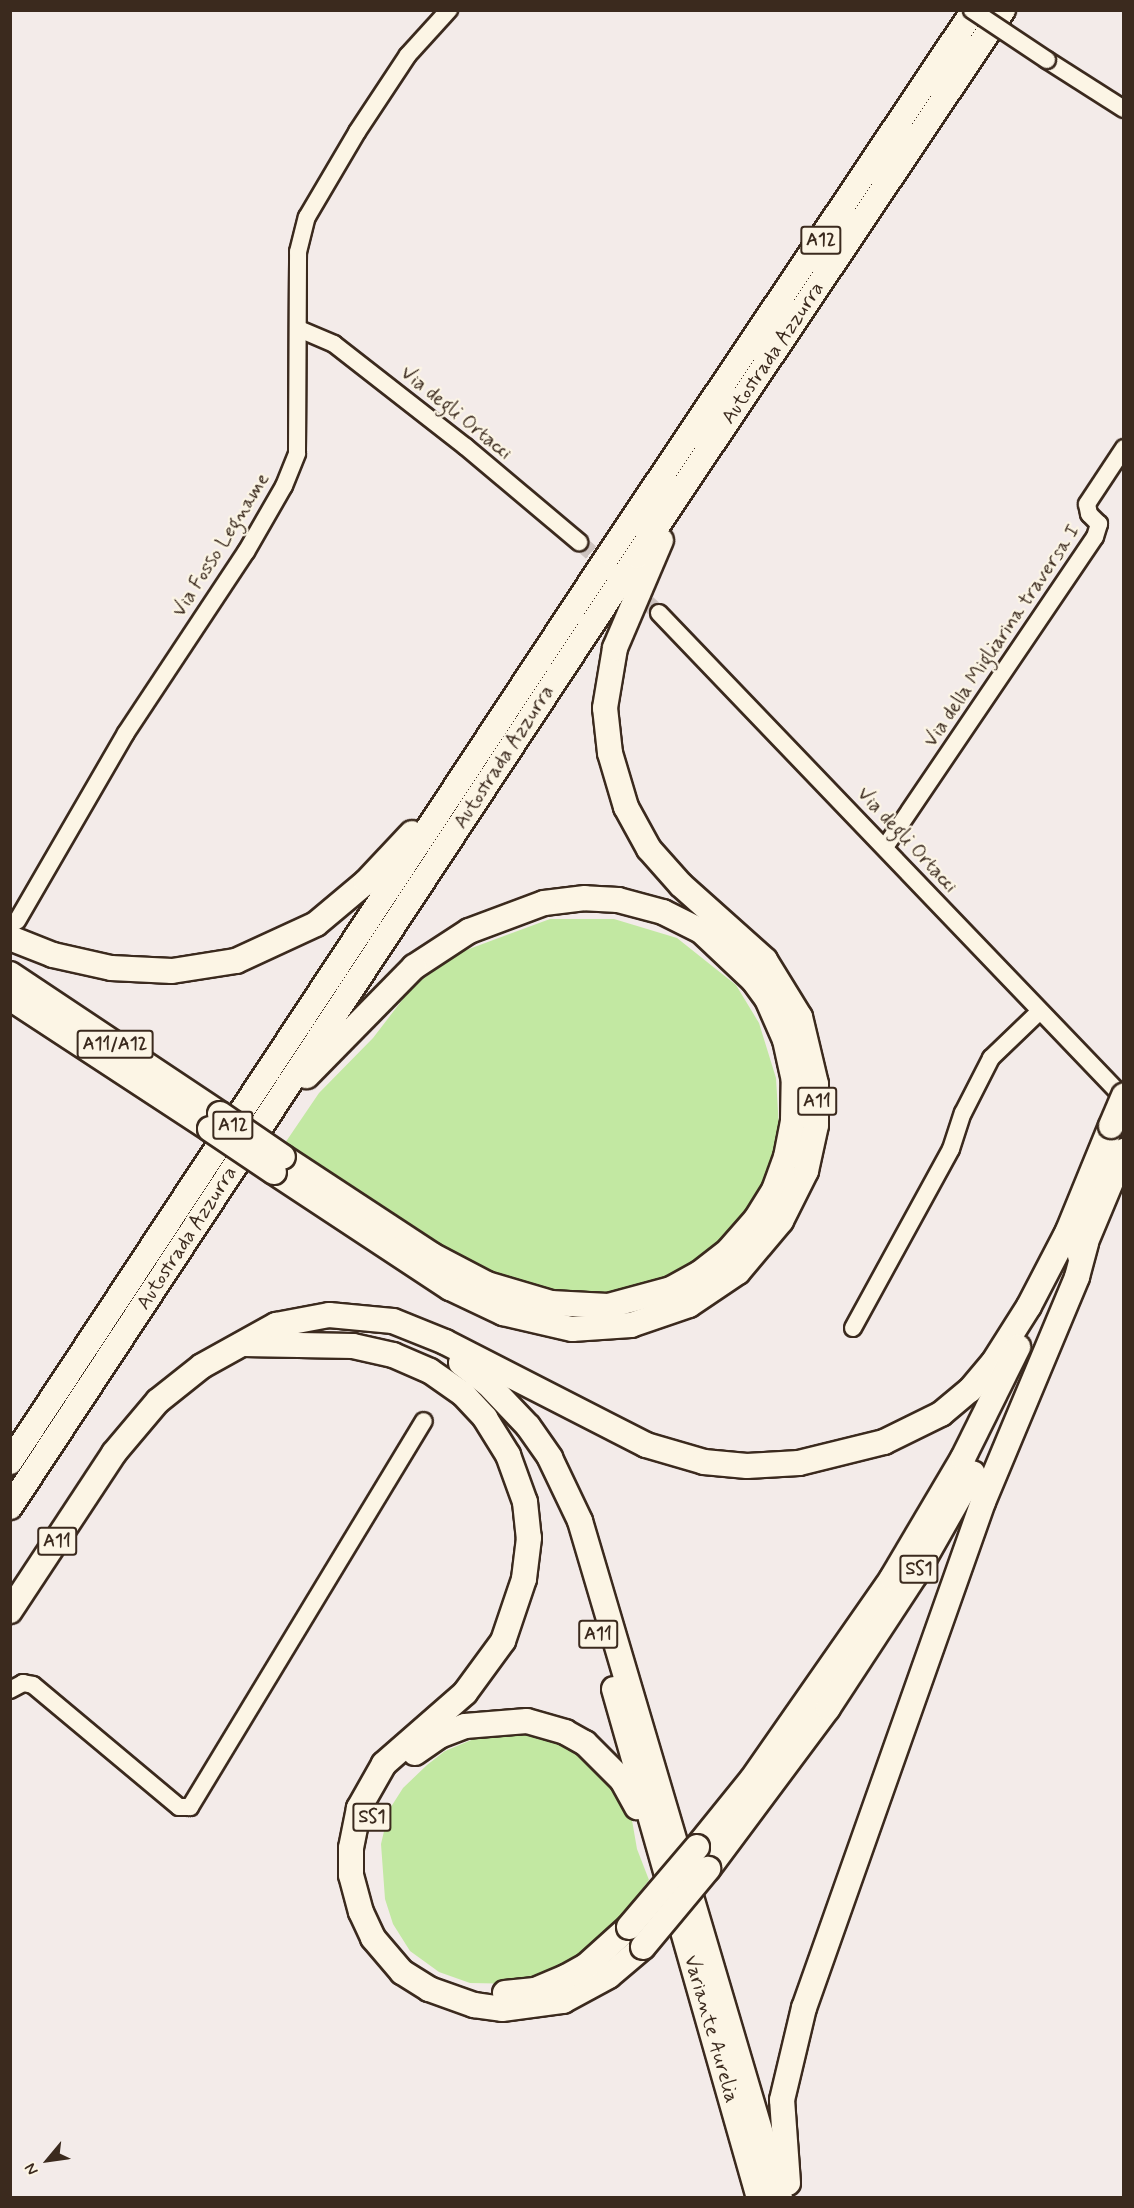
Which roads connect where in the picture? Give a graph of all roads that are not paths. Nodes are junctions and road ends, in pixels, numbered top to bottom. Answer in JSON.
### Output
{"nodes":[{"id":1,"x":449,"y":10,"type":"edge"},
{"id":2,"x":973,"y":10,"type":"edge"},
{"id":3,"x":1003,"y":10,"type":"edge"},
{"id":4,"x":1124,"y":109,"type":"edge"},
{"id":5,"x":299,"y":329,"type":"junction"},
{"id":6,"x":1124,"y":448,"type":"edge"},
{"id":7,"x":690,"y":475,"type":"junction"},
{"id":8,"x":579,"y":542,"type":"tunnel mouth"},
{"id":9,"x":659,"y":613,"type":"tunnel mouth"},
{"id":10,"x":455,"y":788,"type":"junction"},
{"id":11,"x":885,"y":847,"type":"junction"},
{"id":12,"x":14,"y":929,"type":"edge"},
{"id":13,"x":10,"y":974,"type":"edge"},
{"id":14,"x":10,"y":998,"type":"edge"},
{"id":15,"x":1039,"y":1012,"type":"junction"},
{"id":16,"x":1124,"y":1097,"type":"edge"},
{"id":17,"x":266,"y":1119,"type":"junction"},
{"id":18,"x":215,"y":1122,"type":"junction"},
{"id":19,"x":1124,"y":1150,"type":"edge"},
{"id":20,"x":278,"y":1165,"type":"junction"},
{"id":21,"x":1077,"y":1236,"type":"junction"},
{"id":22,"x":853,"y":1328,"type":"dead end"},
{"id":23,"x":243,"y":1344,"type":"junction"},
{"id":24,"x":505,"y":1420,"type":"junction"},
{"id":25,"x":424,"y":1421,"type":"dead end"},
{"id":26,"x":10,"y":1462,"type":"edge"},
{"id":27,"x":10,"y":1507,"type":"edge"},
{"id":28,"x":10,"y":1611,"type":"edge"},
{"id":29,"x":10,"y":1690,"type":"edge"},
{"id":30,"x":663,"y":1860,"type":"junction"},
{"id":31,"x":759,"y":2198,"type":"edge"},
{"id":32,"x":780,"y":2198,"type":"edge"},
{"id":33,"x":790,"y":2198,"type":"edge"}],
"edges":[{"from":1,"to":5,"type":"street","name":"Via Fosso Legname"},
{"from":2,"to":4,"type":"street","bridge":true},
{"from":2,"to":10,"type":"highway","name":"Autostrada Azzurra","number":"A12"},
{"from":3,"to":7,"type":"highway","name":"Autostrada Azzurra","number":"A12"},
{"from":5,"to":8,"type":"street","name":"Via degli Ortacci"},
{"from":5,"to":12,"type":"street","name":"Via Fosso Legname"},
{"from":6,"to":11,"type":"street","name":"Via della Migliarina traversa I"},
{"from":7,"to":17,"type":"highway","name":"Autostrada Azzurra","number":"A12"},
{"from":7,"to":20,"type":"highway","number":"A11"},
{"from":9,"to":11,"type":"street","name":"Via degli Ortacci"},
{"from":10,"to":12,"type":"highway"},
{"from":10,"to":26,"type":"highway","name":"Autostrada Azzurra","number":"A12"},
{"from":11,"to":15,"type":"street","name":"Via degli Ortacci"},
{"from":13,"to":18,"type":"highway","number":"A11/A12"},
{"from":14,"to":18,"type":"highway","number":"A11"},
{"from":15,"to":16,"type":"street","name":"Via degli Ortacci"},
{"from":15,"to":22,"type":"street"},
{"from":16,"to":21,"type":"highway","number":"SS1","bridge":true},
{"from":17,"to":20,"type":"highway"},
{"from":17,"to":27,"type":"highway","name":"Autostrada Azzurra","number":"A12"},
{"from":18,"to":20,"type":"highway","number":"A11","bridge":true},
{"from":19,"to":21,"type":"highway","number":"SS1"},
{"from":21,"to":23,"type":"highway"},
{"from":21,"to":24,"type":"highway","number":"SS1","bridge":true},
{"from":21,"to":30,"type":"highway","number":"SS1","bridge":true},
{"from":21,"to":33,"type":"highway"},
{"from":23,"to":24,"type":"highway"},
{"from":23,"to":24,"type":"highway","number":"A11"},
{"from":23,"to":28,"type":"highway","number":"A11"},
{"from":24,"to":30,"type":"highway","number":"A11"},
{"from":24,"to":32,"type":"highway"},
{"from":25,"to":29,"type":"street"},
{"from":30,"to":31,"type":"highway","name":"Variante Aurelia","number":"SS1"}]}
